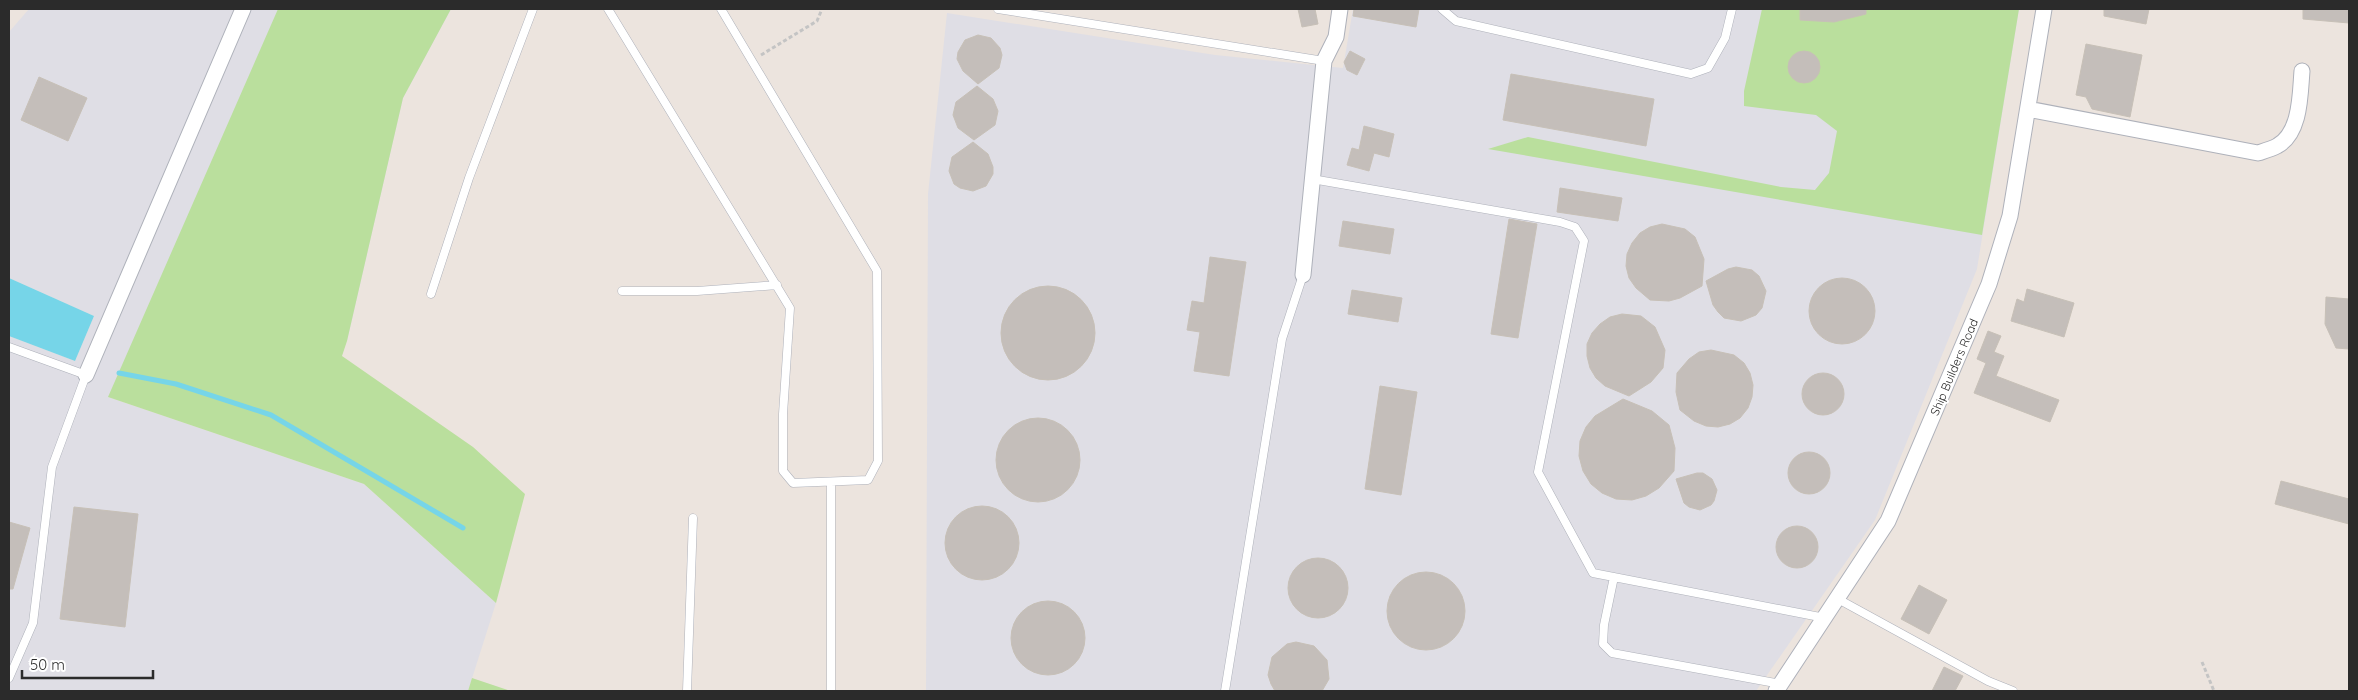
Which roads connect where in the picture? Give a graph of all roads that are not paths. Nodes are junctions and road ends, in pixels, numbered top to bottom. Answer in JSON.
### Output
{"nodes":[{"id":1,"x":244,"y":9,"type":"edge"},
{"id":2,"x":534,"y":9,"type":"edge"},
{"id":3,"x":608,"y":9,"type":"edge"},
{"id":4,"x":720,"y":9,"type":"edge"},
{"id":5,"x":998,"y":9,"type":"edge"},
{"id":6,"x":1340,"y":9,"type":"edge"},
{"id":7,"x":1442,"y":9,"type":"edge"},
{"id":8,"x":1732,"y":9,"type":"edge"},
{"id":9,"x":2044,"y":9,"type":"edge"},
{"id":10,"x":1021,"y":10,"type":"edge"},
{"id":11,"x":1324,"y":61,"type":"junction"},
{"id":12,"x":2302,"y":71,"type":"dead end"},
{"id":13,"x":2028,"y":109,"type":"junction"},
{"id":14,"x":1312,"y":179,"type":"junction"},
{"id":15,"x":1303,"y":275,"type":"joint"},
{"id":16,"x":776,"y":285,"type":"junction"},
{"id":17,"x":622,"y":291,"type":"dead end"},
{"id":18,"x":431,"y":294,"type":"dead end"},
{"id":19,"x":9,"y":347,"type":"edge"},
{"id":20,"x":86,"y":375,"type":"junction"},
{"id":21,"x":831,"y":483,"type":"junction"},
{"id":22,"x":693,"y":518,"type":"dead end"},
{"id":23,"x":1614,"y":577,"type":"junction"},
{"id":24,"x":1838,"y":599,"type":"junction"},
{"id":25,"x":1825,"y":618,"type":"junction"},
{"id":26,"x":9,"y":678,"type":"edge"},
{"id":27,"x":1778,"y":688,"type":"edge"},
{"id":28,"x":687,"y":691,"type":"edge"},
{"id":29,"x":831,"y":691,"type":"edge"},
{"id":30,"x":1224,"y":691,"type":"edge"},
{"id":31,"x":2013,"y":691,"type":"edge"}],
"edges":[{"from":1,"to":20,"type":"street"},
{"from":2,"to":18,"type":"lane"},
{"from":3,"to":16,"type":"lane"},
{"from":4,"to":21,"type":"lane"},
{"from":5,"to":10,"type":"lane"},
{"from":6,"to":11,"type":"street"},
{"from":7,"to":8,"type":"lane"},
{"from":9,"to":13,"type":"street","name":"Ship Builders Road"},
{"from":10,"to":11,"type":"lane"},
{"from":11,"to":14,"type":"street"},
{"from":12,"to":13,"type":"street"},
{"from":13,"to":24,"type":"street","name":"Ship Builders Road"},
{"from":14,"to":15,"type":"street"},
{"from":14,"to":23,"type":"lane"},
{"from":15,"to":30,"type":"lane"},
{"from":16,"to":17,"type":"lane"},
{"from":16,"to":21,"type":"lane"},
{"from":19,"to":20,"type":"lane"},
{"from":20,"to":26,"type":"lane"},
{"from":21,"to":29,"type":"lane"},
{"from":22,"to":28,"type":"lane"},
{"from":23,"to":25,"type":"lane"},
{"from":23,"to":27,"type":"lane"},
{"from":24,"to":25,"type":"street","name":"Ship Builders Road"},
{"from":24,"to":31,"type":"lane"},
{"from":25,"to":27,"type":"street","name":"Ship Builders Road"}]}
